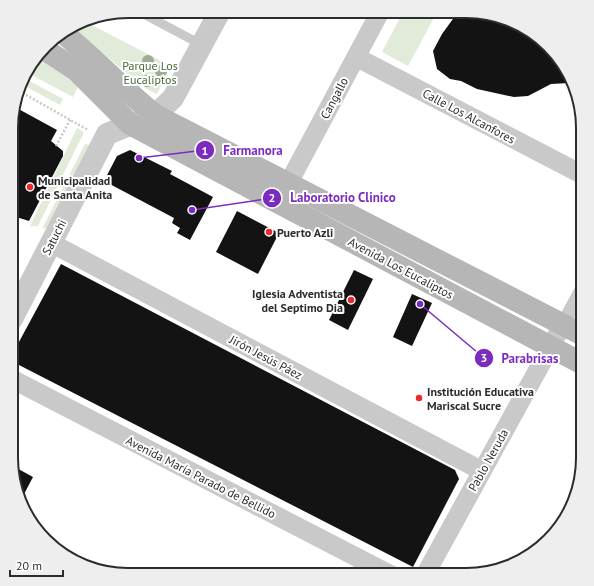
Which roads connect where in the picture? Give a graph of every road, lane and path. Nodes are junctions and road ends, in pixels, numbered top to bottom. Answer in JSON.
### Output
{"nodes":[{"id":1,"x":151,"y":18,"type":"edge"},
{"id":2,"x":216,"y":18,"type":"edge"},
{"id":3,"x":377,"y":18,"type":"edge"},
{"id":4,"x":68,"y":37,"type":"edge"},
{"id":5,"x":202,"y":45,"type":"junction"},
{"id":6,"x":48,"y":52,"type":"edge"},
{"id":7,"x":356,"y":57,"type":"junction"},
{"id":8,"x":24,"y":94,"type":"edge"},
{"id":9,"x":155,"y":115,"type":"junction"},
{"id":10,"x":70,"y":120,"type":"junction"},
{"id":11,"x":130,"y":124,"type":"junction"},
{"id":12,"x":89,"y":130,"type":"dead end"},
{"id":13,"x":56,"y":146,"type":"dead end"},
{"id":14,"x":576,"y":171,"type":"edge"},
{"id":15,"x":288,"y":184,"type":"junction"},
{"id":16,"x":51,"y":243,"type":"junction"},
{"id":17,"x":576,"y":300,"type":"edge"},
{"id":18,"x":18,"y":307,"type":"edge"},
{"id":19,"x":563,"y":324,"type":"junction"},
{"id":20,"x":576,"y":331,"type":"edge"},
{"id":21,"x":550,"y":347,"type":"junction"},
{"id":22,"x":576,"y":360,"type":"edge"},
{"id":23,"x":18,"y":382,"type":"edge"},
{"id":24,"x":482,"y":470,"type":"junction"},
{"id":25,"x":377,"y":568,"type":"edge"},
{"id":26,"x":429,"y":568,"type":"edge"}],
"edges":[{"from":1,"to":5,"type":"lane"},
{"from":2,"to":5,"type":"street"},
{"from":3,"to":7,"type":"street","name":"Cangallo"},
{"from":4,"to":9,"type":"main road","name":"Avenida Los Eucaliptos"},
{"from":5,"to":9,"type":"street"},
{"from":6,"to":11,"type":"main road","name":"Avenida Los Eucaliptos"},
{"from":7,"to":14,"type":"street","name":"Calle Los Alcanfores"},
{"from":7,"to":15,"type":"street","name":"Cangallo"},
{"from":8,"to":10,"type":"path"},
{"from":9,"to":11,"type":"street","name":"Satuchi"},
{"from":9,"to":15,"type":"main road","name":"Avenida Los Eucaliptos"},
{"from":10,"to":12,"type":"path"},
{"from":10,"to":13,"type":"path"},
{"from":11,"to":16,"type":"street","name":"Satuchi"},
{"from":11,"to":21,"type":"main road","name":"Avenida Los Eucaliptos"},
{"from":15,"to":19,"type":"main road","name":"Avenida Los Eucaliptos"},
{"from":16,"to":18,"type":"street","name":"Satuchi"},
{"from":16,"to":24,"type":"street","name":"Jirón Jesús Páez"},
{"from":17,"to":19,"type":"street"},
{"from":19,"to":20,"type":"main road","name":"Avenida Los Eucaliptos"},
{"from":19,"to":21,"type":"street","name":"Pablo Neruda"},
{"from":21,"to":22,"type":"main road","name":"Avenida Los Eucaliptos"},
{"from":21,"to":24,"type":"street","name":"Pablo Neruda"},
{"from":23,"to":25,"type":"street","name":"Avenida María Parado de Bellido"},
{"from":24,"to":26,"type":"street","name":"Pablo Neruda"}]}
